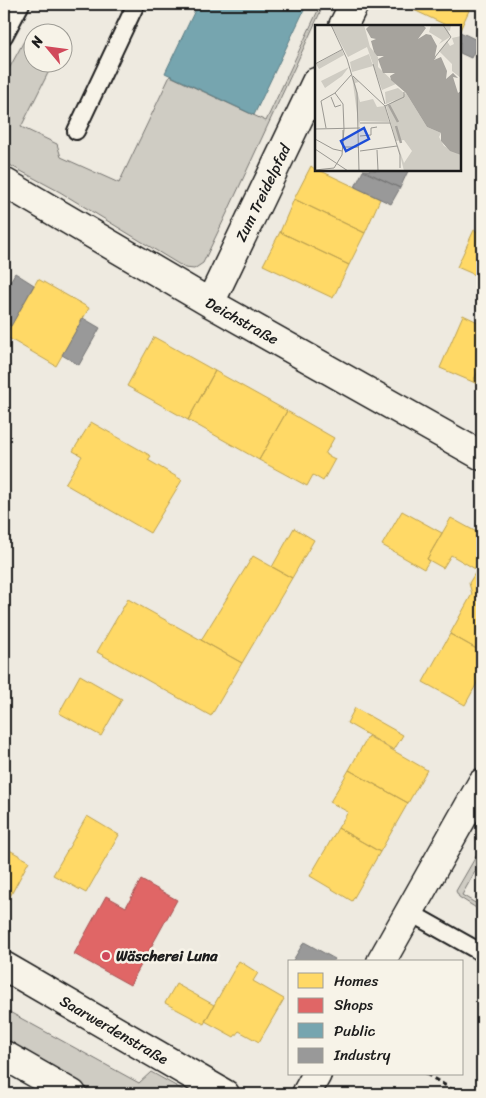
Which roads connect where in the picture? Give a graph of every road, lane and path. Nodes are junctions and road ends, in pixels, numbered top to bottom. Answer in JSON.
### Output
{"nodes":[{"id":1,"x":20,"y":4,"type":"edge"},
{"id":2,"x":136,"y":4,"type":"edge"},
{"id":3,"x":354,"y":4,"type":"edge"},
{"id":4,"x":344,"y":25,"type":"edge"},
{"id":5,"x":4,"y":36,"type":"edge"},
{"id":6,"x":315,"y":84,"type":"edge"},
{"id":7,"x":76,"y":131,"type":"dead end"},
{"id":8,"x":4,"y":182,"type":"edge"},
{"id":9,"x":210,"y":303,"type":"junction"},
{"id":10,"x":482,"y":456,"type":"edge"},
{"id":11,"x":482,"y":784,"type":"edge"},
{"id":12,"x":409,"y":912,"type":"junction"},
{"id":13,"x":482,"y":953,"type":"edge"},
{"id":14,"x":382,"y":960,"type":"edge"},
{"id":15,"x":4,"y":966,"type":"edge"},
{"id":16,"x":4,"y":1055,"type":"edge"},
{"id":17,"x":316,"y":1076,"type":"edge"},
{"id":18,"x":429,"y":1076,"type":"edge"},
{"id":19,"x":72,"y":1094,"type":"edge"},
{"id":20,"x":225,"y":1094,"type":"edge"},
{"id":21,"x":306,"y":1094,"type":"edge"},
{"id":22,"x":460,"y":1094,"type":"edge"}],
"edges":[{"from":1,"to":5,"type":"lane"},
{"from":2,"to":7,"type":"lane"},
{"from":3,"to":4,"type":"street"},
{"from":6,"to":9,"type":"street","name":"Zum Treidelpfad"},
{"from":8,"to":9,"type":"street","name":"Deichstraße"},
{"from":9,"to":10,"type":"street","name":"Deichstraße"},
{"from":11,"to":12,"type":"street"},
{"from":12,"to":13,"type":"lane"},
{"from":12,"to":14,"type":"street"},
{"from":15,"to":20,"type":"street","name":"Saarwerdenstraße"},
{"from":16,"to":19,"type":"street"},
{"from":17,"to":21,"type":"street"},
{"from":18,"to":22,"type":"path"}]}
